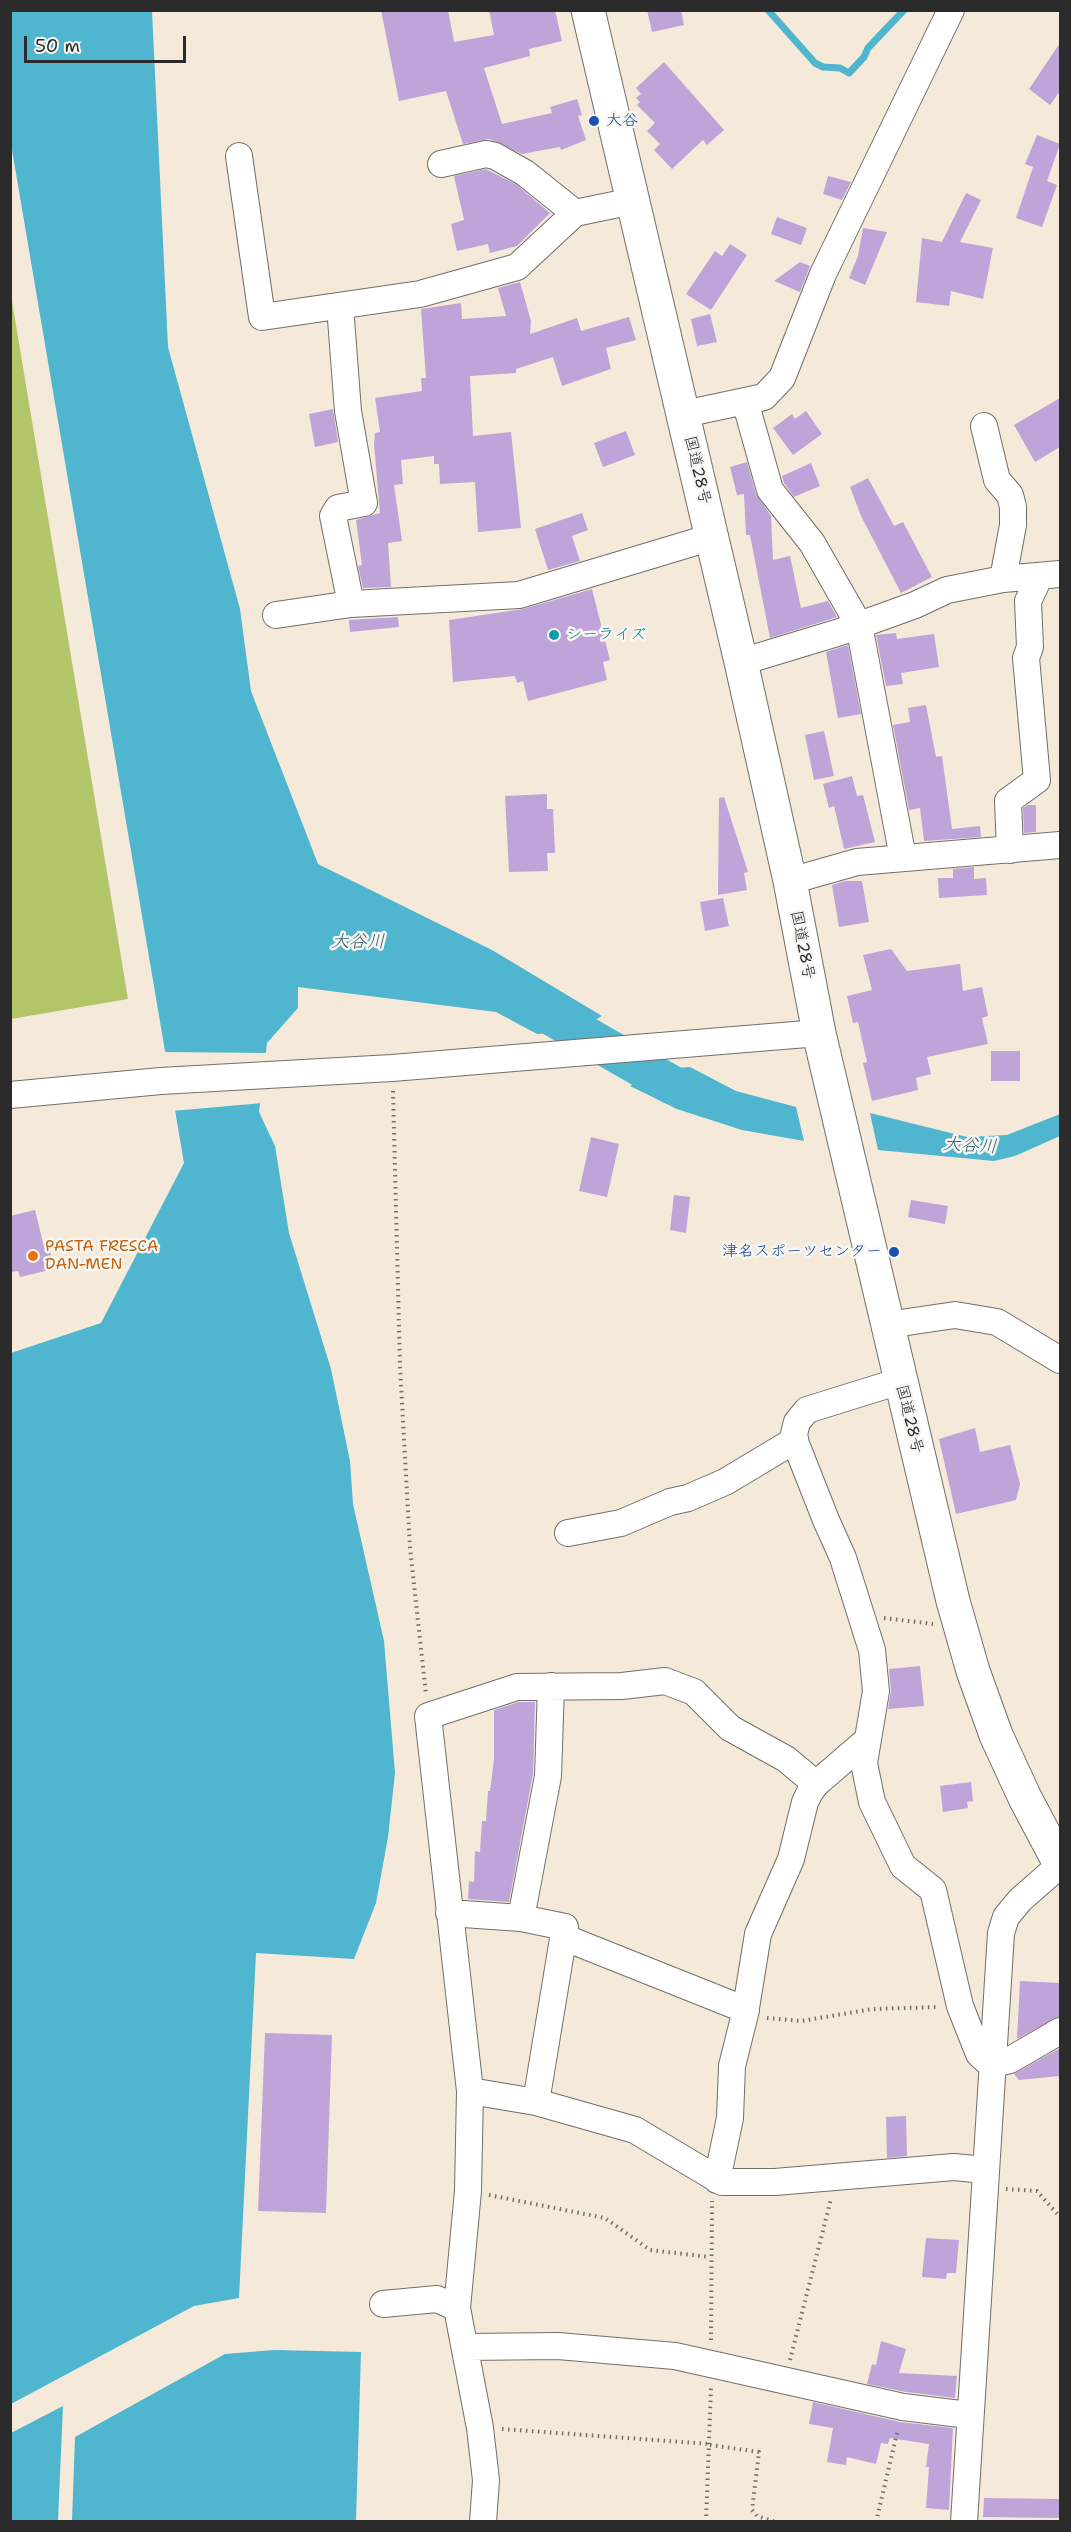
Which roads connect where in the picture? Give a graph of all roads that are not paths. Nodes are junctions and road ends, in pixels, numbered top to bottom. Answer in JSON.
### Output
{"nodes":[{"id":1,"x":588,"y":10,"type":"edge"},
{"id":2,"x":951,"y":10,"type":"edge"},
{"id":3,"x":239,"y":156,"type":"dead end"},
{"id":4,"x":441,"y":164,"type":"dead end"},
{"id":5,"x":633,"y":201,"type":"junction"},
{"id":6,"x":576,"y":213,"type":"junction"},
{"id":7,"x":340,"y":306,"type":"junction"},
{"id":8,"x":745,"y":401,"type":"junction"},
{"id":9,"x":684,"y":414,"type":"junction"},
{"id":10,"x":984,"y":426,"type":"dead end"},
{"id":11,"x":712,"y":537,"type":"junction"},
{"id":12,"x":1050,"y":575,"type":"edge"},
{"id":13,"x":1003,"y":579,"type":"junction"},
{"id":14,"x":351,"y":604,"type":"junction"},
{"id":15,"x":276,"y":615,"type":"dead end"},
{"id":16,"x":859,"y":626,"type":"junction"},
{"id":17,"x":741,"y":662,"type":"junction"},
{"id":18,"x":1060,"y":845,"type":"edge"},
{"id":19,"x":1010,"y":850,"type":"junction"},
{"id":20,"x":903,"y":858,"type":"junction"},
{"id":21,"x":790,"y":880,"type":"junction"},
{"id":22,"x":819,"y":1033,"type":"junction"},
{"id":23,"x":10,"y":1095,"type":"edge"},
{"id":24,"x":887,"y":1325,"type":"junction"},
{"id":25,"x":1060,"y":1360,"type":"edge"},
{"id":26,"x":900,"y":1381,"type":"junction"},
{"id":27,"x":795,"y":1440,"type":"junction"},
{"id":28,"x":568,"y":1533,"type":"dead end"},
{"id":29,"x":551,"y":1686,"type":"junction"},
{"id":30,"x":866,"y":1742,"type":"junction"},
{"id":31,"x":816,"y":1784,"type":"junction"},
{"id":32,"x":1060,"y":1864,"type":"edge"},
{"id":33,"x":449,"y":1913,"type":"junction"},
{"id":34,"x":521,"y":1918,"type":"junction"},
{"id":35,"x":563,"y":1937,"type":"junction"},
{"id":36,"x":746,"y":2012,"type":"junction"},
{"id":37,"x":1060,"y":2031,"type":"edge"},
{"id":38,"x":991,"y":2065,"type":"junction"},
{"id":39,"x":470,"y":2091,"type":"junction"},
{"id":40,"x":536,"y":2102,"type":"junction"},
{"id":41,"x":984,"y":2179,"type":"junction"},
{"id":42,"x":717,"y":2180,"type":"junction"},
{"id":43,"x":383,"y":2304,"type":"dead end"},
{"id":44,"x":457,"y":2308,"type":"junction"},
{"id":45,"x":465,"y":2347,"type":"junction"},
{"id":46,"x":969,"y":2415,"type":"junction"},
{"id":47,"x":483,"y":2522,"type":"edge"},
{"id":48,"x":964,"y":2522,"type":"edge"}],
"edges":[{"from":1,"to":5,"type":"highway","name":"国道28号"},
{"from":2,"to":8,"type":"street"},
{"from":3,"to":7,"type":"street"},
{"from":4,"to":6,"type":"street"},
{"from":5,"to":6,"type":"street"},
{"from":5,"to":9,"type":"highway","name":"国道28号"},
{"from":6,"to":7,"type":"street"},
{"from":7,"to":14,"type":"street"},
{"from":8,"to":9,"type":"street"},
{"from":8,"to":16,"type":"street"},
{"from":9,"to":11,"type":"highway","name":"国道28号"},
{"from":10,"to":13,"type":"street"},
{"from":11,"to":14,"type":"street"},
{"from":11,"to":17,"type":"highway","name":"国道28号"},
{"from":12,"to":13,"type":"street"},
{"from":12,"to":19,"type":"street"},
{"from":13,"to":16,"type":"street"},
{"from":14,"to":15,"type":"street"},
{"from":16,"to":17,"type":"street"},
{"from":16,"to":20,"type":"street"},
{"from":17,"to":21,"type":"highway","name":"国道28号"},
{"from":18,"to":19,"type":"street"},
{"from":19,"to":20,"type":"street"},
{"from":20,"to":21,"type":"street"},
{"from":21,"to":22,"type":"highway","name":"国道28号"},
{"from":22,"to":23,"type":"street"},
{"from":22,"to":24,"type":"highway","name":"国道28号"},
{"from":24,"to":25,"type":"street"},
{"from":24,"to":26,"type":"highway","name":"国道28号"},
{"from":26,"to":27,"type":"street"},
{"from":26,"to":32,"type":"highway","name":"国道28号"},
{"from":27,"to":28,"type":"street"},
{"from":27,"to":30,"type":"street"},
{"from":29,"to":31,"type":"street"},
{"from":29,"to":33,"type":"street"},
{"from":29,"to":34,"type":"street"},
{"from":30,"to":31,"type":"street"},
{"from":30,"to":38,"type":"street"},
{"from":31,"to":36,"type":"street"},
{"from":32,"to":38,"type":"street"},
{"from":33,"to":34,"type":"street"},
{"from":33,"to":39,"type":"street"},
{"from":34,"to":35,"type":"street"},
{"from":35,"to":36,"type":"street"},
{"from":35,"to":40,"type":"street"},
{"from":36,"to":42,"type":"street"},
{"from":37,"to":38,"type":"street"},
{"from":38,"to":41,"type":"street"},
{"from":39,"to":40,"type":"street"},
{"from":39,"to":44,"type":"street"},
{"from":40,"to":42,"type":"street"},
{"from":41,"to":42,"type":"street"},
{"from":41,"to":46,"type":"street"},
{"from":43,"to":44,"type":"street"},
{"from":44,"to":45,"type":"street"},
{"from":45,"to":46,"type":"street"},
{"from":45,"to":47,"type":"street"},
{"from":46,"to":48,"type":"street"}]}
